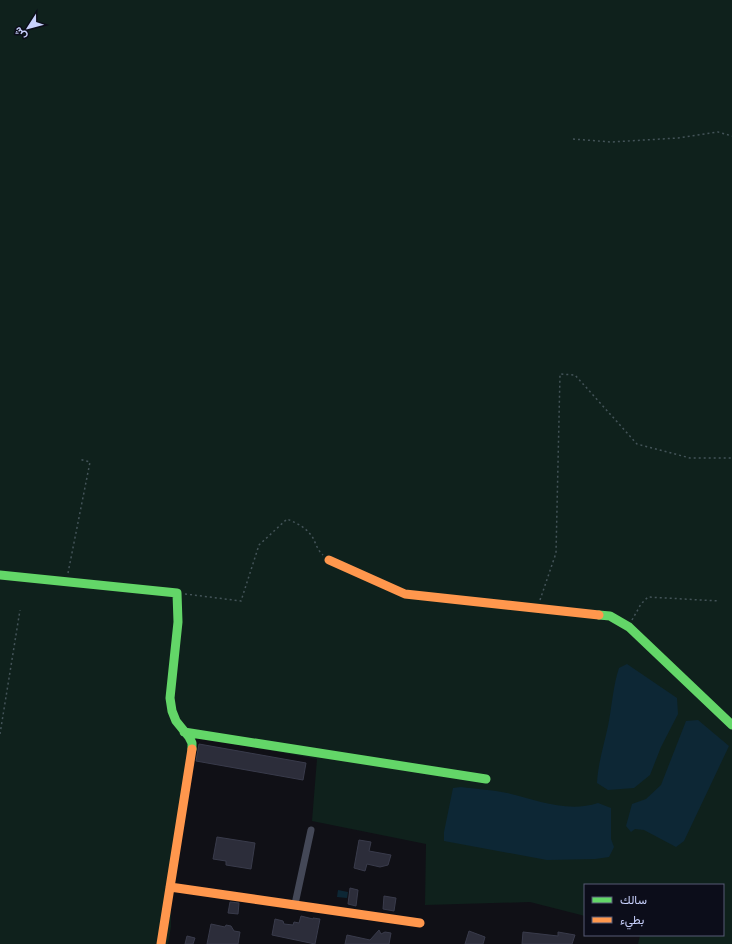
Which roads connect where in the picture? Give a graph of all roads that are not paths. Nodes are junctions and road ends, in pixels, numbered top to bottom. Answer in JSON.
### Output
{"nodes":[{"id":1,"x":329,"y":560,"type":"road end"},
{"id":2,"x":0,"y":575,"type":"edge"},
{"id":3,"x":732,"y":725,"type":"edge"},
{"id":4,"x":184,"y":732,"type":"junction"},
{"id":5,"x":486,"y":779,"type":"dead end"},
{"id":6,"x":311,"y":830,"type":"dead end"},
{"id":7,"x":170,"y":887,"type":"junction"},
{"id":8,"x":295,"y":904,"type":"junction"},
{"id":9,"x":420,"y":923,"type":"dead end"},
{"id":10,"x":161,"y":944,"type":"edge"}],
"edges":[{"from":1,"to":3,"type":"street"},
{"from":2,"to":4,"type":"street"},
{"from":4,"to":5,"type":"street"},
{"from":4,"to":7,"type":"street"},
{"from":6,"to":8,"type":"street"},
{"from":7,"to":8,"type":"street"},
{"from":7,"to":10,"type":"street"},
{"from":8,"to":9,"type":"street"}]}
